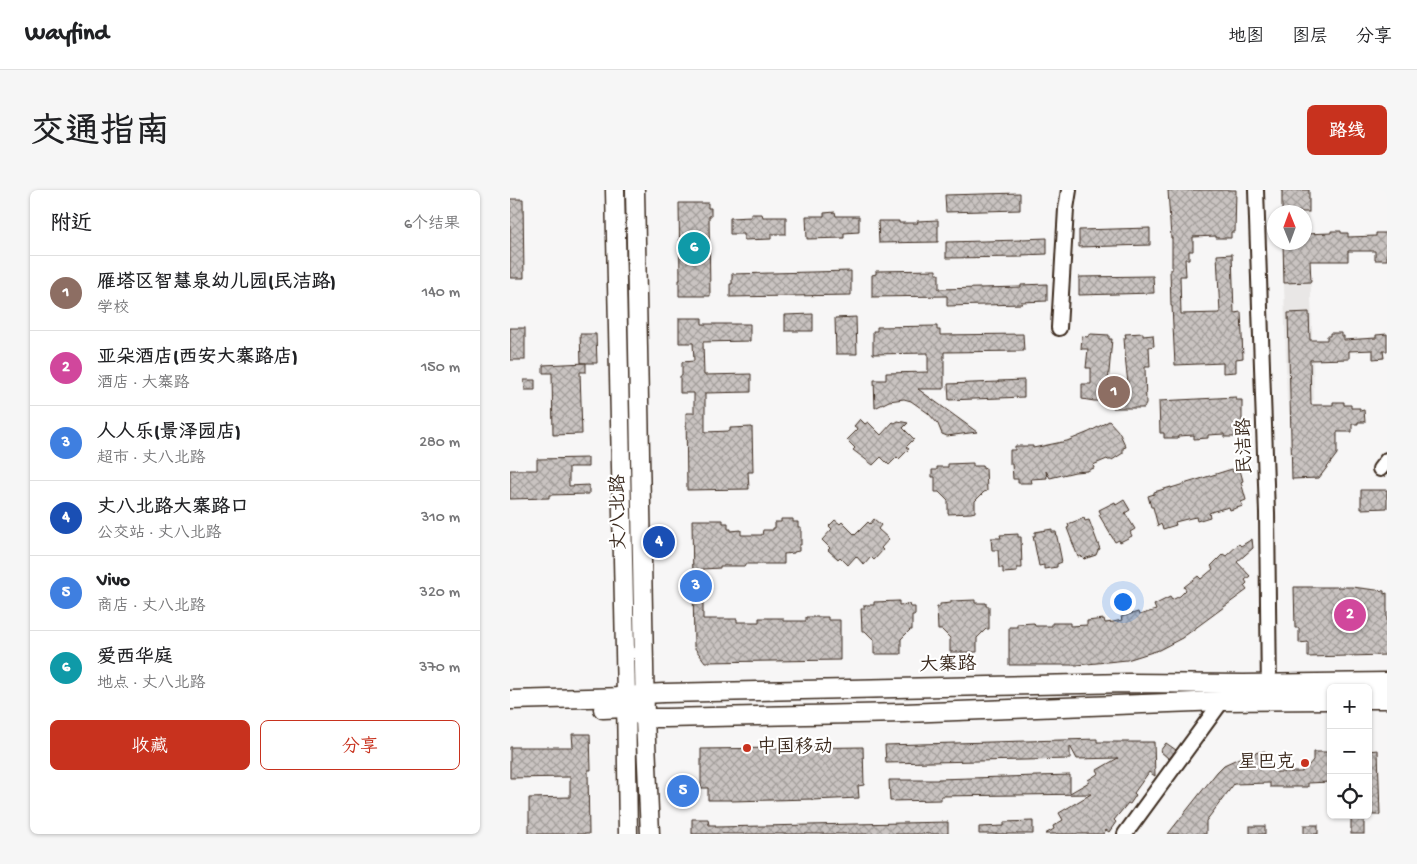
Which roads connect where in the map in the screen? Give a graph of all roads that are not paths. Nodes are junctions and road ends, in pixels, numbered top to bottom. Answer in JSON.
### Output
{"nodes":[{"id":1,"x":615,"y":190,"type":"edge"},
{"id":2,"x":635,"y":190,"type":"edge"},
{"id":3,"x":1069,"y":190,"type":"edge"},
{"id":4,"x":1256,"y":190,"type":"edge"},
{"id":5,"x":1059,"y":328,"type":"dead end"},
{"id":6,"x":1387,"y":682,"type":"edge"},
{"id":7,"x":1269,"y":692,"type":"junction"},
{"id":8,"x":645,"y":694,"type":"junction"},
{"id":9,"x":1327,"y":699,"type":"edge"},
{"id":10,"x":1372,"y":699,"type":"edge"},
{"id":11,"x":1387,"y":699,"type":"edge"},
{"id":12,"x":510,"y":700,"type":"edge"},
{"id":13,"x":1222,"y":701,"type":"junction"},
{"id":14,"x":626,"y":703,"type":"junction"},
{"id":15,"x":510,"y":712,"type":"edge"},
{"id":16,"x":645,"y":718,"type":"junction"},
{"id":17,"x":628,"y":834,"type":"edge"},
{"id":18,"x":650,"y":834,"type":"edge"},
{"id":19,"x":1125,"y":834,"type":"edge"}],
"edges":[{"from":1,"to":14,"type":"main road","name":"丈八北路"},
{"from":2,"to":8,"type":"main road","name":"丈八北路"},
{"from":3,"to":5,"type":"street"},
{"from":4,"to":7,"type":"street","name":"民洁路"},
{"from":6,"to":7,"type":"main road","name":"大寨路"},
{"from":7,"to":8,"type":"main road","name":"大寨路"},
{"from":7,"to":9,"type":"main road","name":"大寨路"},
{"from":7,"to":13,"type":"main road","name":"大寨路"},
{"from":8,"to":14,"type":"main road","name":"大寨路"},
{"from":8,"to":16,"type":"main road","name":"丈八北路"},
{"from":10,"to":11,"type":"main road"},
{"from":12,"to":14,"type":"main road","name":"大寨路"},
{"from":13,"to":16,"type":"main road","name":"大寨路"},
{"from":13,"to":19,"type":"street"},
{"from":14,"to":15,"type":"main road","name":"大寨路"},
{"from":14,"to":16,"type":"main road","name":"大寨路"},
{"from":14,"to":17,"type":"main road","name":"丈八北路"},
{"from":16,"to":18,"type":"main road","name":"丈八北路"}]}
